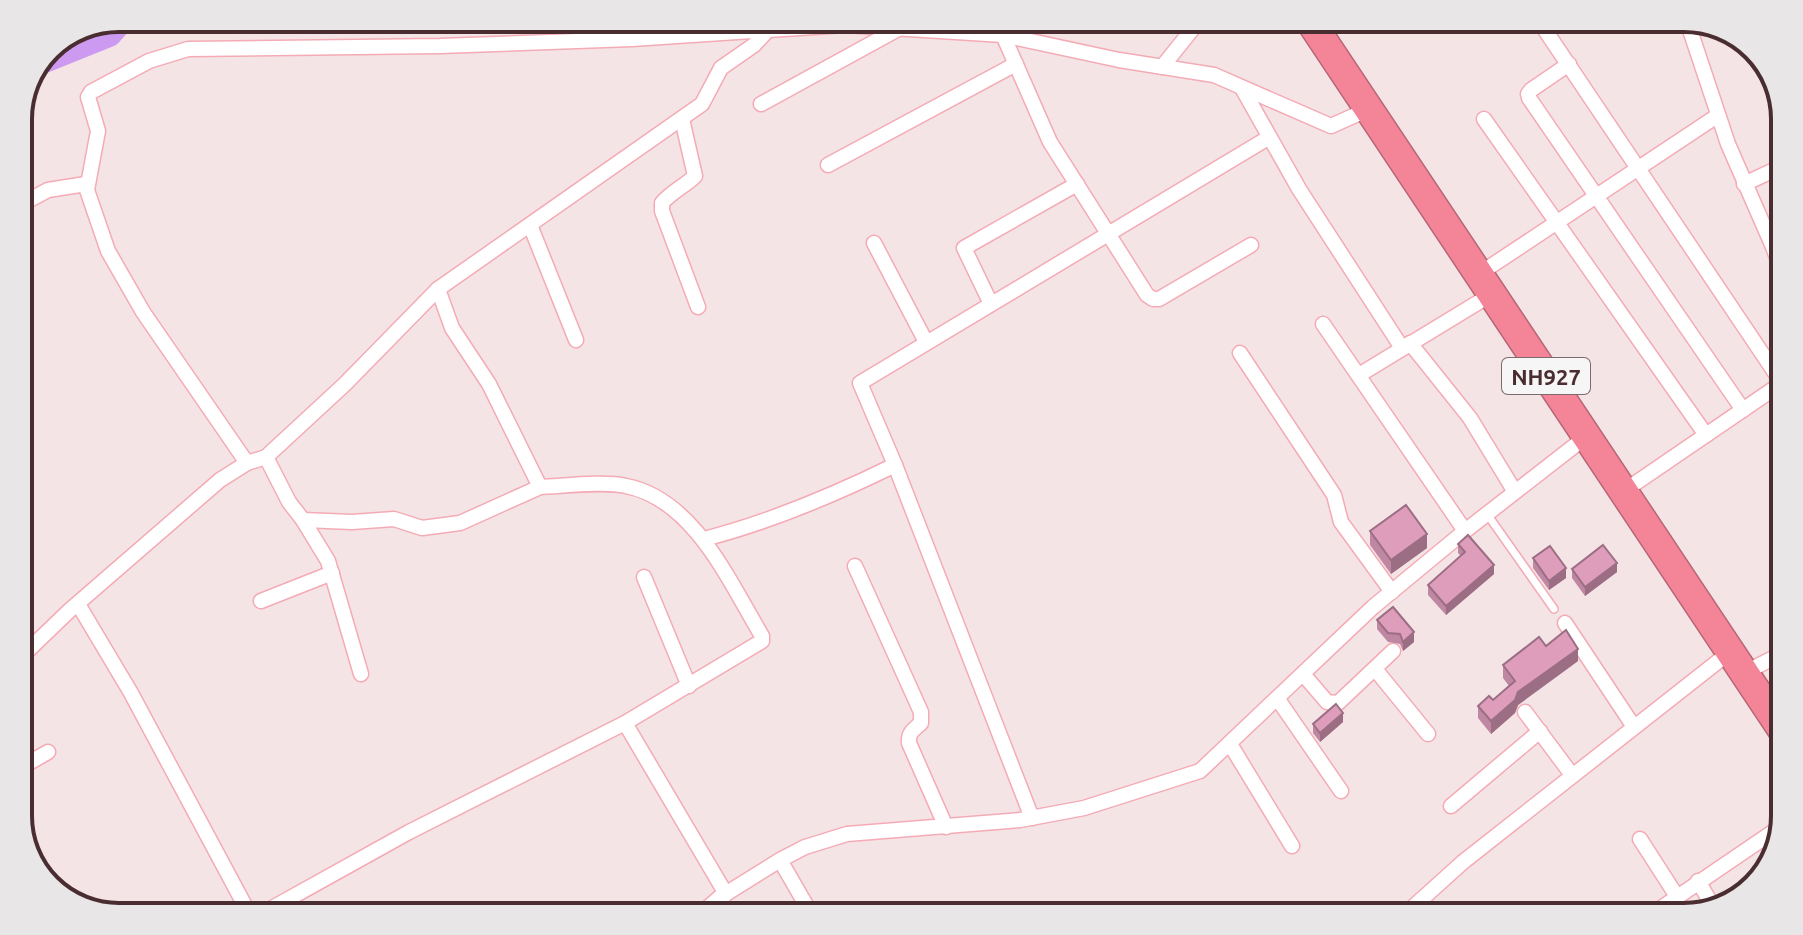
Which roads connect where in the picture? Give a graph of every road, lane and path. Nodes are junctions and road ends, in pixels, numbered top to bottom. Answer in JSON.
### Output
{"nodes":[{"id":1,"x":745,"y":32,"type":"edge"},
{"id":2,"x":766,"y":32,"type":"edge"},
{"id":3,"x":893,"y":32,"type":"edge"},
{"id":4,"x":950,"y":32,"type":"edge"},
{"id":5,"x":1190,"y":32,"type":"edge"},
{"id":6,"x":1317,"y":32,"type":"edge"},
{"id":7,"x":1547,"y":32,"type":"edge"},
{"id":8,"x":1691,"y":33,"type":"edge"},
{"id":9,"x":1003,"y":35,"type":"junction"},
{"id":10,"x":1016,"y":64,"type":"junction"},
{"id":11,"x":1569,"y":64,"type":"junction"},
{"id":12,"x":1162,"y":67,"type":"junction"},
{"id":13,"x":1242,"y":88,"type":"junction"},
{"id":14,"x":761,"y":104,"type":"dead end"},
{"id":15,"x":1369,"y":109,"type":"junction"},
{"id":16,"x":1717,"y":116,"type":"junction"},
{"id":17,"x":682,"y":119,"type":"junction"},
{"id":18,"x":1484,"y":119,"type":"dead end"},
{"id":19,"x":1268,"y":138,"type":"junction"},
{"id":20,"x":828,"y":165,"type":"dead end"},
{"id":21,"x":1638,"y":167,"type":"junction"},
{"id":22,"x":1771,"y":171,"type":"edge"},
{"id":23,"x":86,"y":184,"type":"junction"},
{"id":24,"x":1077,"y":184,"type":"junction"},
{"id":25,"x":1744,"y":184,"type":"junction"},
{"id":26,"x":1596,"y":194,"type":"junction"},
{"id":27,"x":32,"y":199,"type":"edge"},
{"id":28,"x":1556,"y":221,"type":"junction"},
{"id":29,"x":530,"y":225,"type":"junction"},
{"id":30,"x":1110,"y":235,"type":"junction"},
{"id":31,"x":874,"y":243,"type":"dead end"},
{"id":32,"x":1771,"y":243,"type":"edge"},
{"id":33,"x":1251,"y":245,"type":"dead end"},
{"id":34,"x":1485,"y":284,"type":"junction"},
{"id":35,"x":438,"y":289,"type":"junction"},
{"id":36,"x":991,"y":304,"type":"junction"},
{"id":37,"x":698,"y":307,"type":"dead end"},
{"id":38,"x":1323,"y":324,"type":"dead end"},
{"id":39,"x":576,"y":340,"type":"dead end"},
{"id":40,"x":926,"y":342,"type":"junction"},
{"id":41,"x":1406,"y":345,"type":"junction"},
{"id":42,"x":1240,"y":353,"type":"dead end"},
{"id":43,"x":1771,"y":364,"type":"edge"},
{"id":44,"x":1359,"y":375,"type":"junction"},
{"id":45,"x":1771,"y":390,"type":"edge"},
{"id":46,"x":1743,"y":410,"type":"junction"},
{"id":47,"x":1706,"y":435,"type":"junction"},
{"id":48,"x":1587,"y":436,"type":"junction"},
{"id":49,"x":266,"y":457,"type":"junction"},
{"id":50,"x":247,"y":463,"type":"junction"},
{"id":51,"x":895,"y":465,"type":"junction"},
{"id":52,"x":540,"y":487,"type":"junction"},
{"id":53,"x":1624,"y":491,"type":"junction"},
{"id":54,"x":1515,"y":492,"type":"junction"},
{"id":55,"x":1487,"y":514,"type":"junction"},
{"id":56,"x":303,"y":520,"type":"junction"},
{"id":57,"x":1465,"y":531,"type":"junction"},
{"id":58,"x":704,"y":539,"type":"junction"},
{"id":59,"x":855,"y":566,"type":"dead end"},
{"id":60,"x":332,"y":573,"type":"junction"},
{"id":61,"x":644,"y":577,"type":"dead end"},
{"id":62,"x":1392,"y":592,"type":"junction"},
{"id":63,"x":261,"y":601,"type":"dead end"},
{"id":64,"x":78,"y":604,"type":"junction"},
{"id":65,"x":1554,"y":609,"type":"dead end"},
{"id":66,"x":1565,"y":623,"type":"dead end"},
{"id":67,"x":32,"y":647,"type":"edge"},
{"id":68,"x":1393,"y":651,"type":"dead end"},
{"id":69,"x":1771,"y":655,"type":"edge"},
{"id":70,"x":1737,"y":663,"type":"junction"},
{"id":71,"x":1375,"y":669,"type":"junction"},
{"id":72,"x":361,"y":674,"type":"dead end"},
{"id":73,"x":1303,"y":674,"type":"junction"},
{"id":74,"x":689,"y":686,"type":"junction"},
{"id":75,"x":1277,"y":698,"type":"junction"},
{"id":76,"x":1525,"y":712,"type":"dead end"},
{"id":77,"x":1771,"y":713,"type":"edge"},
{"id":78,"x":625,"y":723,"type":"junction"},
{"id":79,"x":1634,"y":727,"type":"junction"},
{"id":80,"x":1540,"y":731,"type":"junction"},
{"id":81,"x":1428,"y":734,"type":"dead end"},
{"id":82,"x":1230,"y":744,"type":"junction"},
{"id":83,"x":48,"y":752,"type":"dead end"},
{"id":84,"x":32,"y":761,"type":"edge"},
{"id":85,"x":1572,"y":775,"type":"junction"},
{"id":86,"x":1341,"y":791,"type":"dead end"},
{"id":87,"x":1451,"y":806,"type":"dead end"},
{"id":88,"x":1032,"y":818,"type":"junction"},
{"id":89,"x":946,"y":827,"type":"junction"},
{"id":90,"x":1769,"y":834,"type":"edge"},
{"id":91,"x":1640,"y":839,"type":"dead end"},
{"id":92,"x":1292,"y":846,"type":"dead end"},
{"id":93,"x":780,"y":860,"type":"junction"},
{"id":94,"x":1698,"y":881,"type":"junction"},
{"id":95,"x":1676,"y":895,"type":"junction"},
{"id":96,"x":723,"y":896,"type":"junction"},
{"id":97,"x":1709,"y":899,"type":"edge"},
{"id":98,"x":245,"y":903,"type":"edge"},
{"id":99,"x":293,"y":903,"type":"edge"},
{"id":100,"x":714,"y":903,"type":"edge"},
{"id":101,"x":726,"y":903,"type":"edge"},
{"id":102,"x":805,"y":903,"type":"edge"},
{"id":103,"x":1418,"y":903,"type":"edge"},
{"id":104,"x":1666,"y":903,"type":"edge"}],
"edges":[{"from":1,"to":23,"type":"street"},
{"from":2,"to":17,"type":"street"},
{"from":3,"to":14,"type":"street"},
{"from":4,"to":9,"type":"street"},
{"from":5,"to":12,"type":"street"},
{"from":6,"to":15,"type":"highway","number":"NH927"},
{"from":7,"to":11,"type":"street"},
{"from":8,"to":16,"type":"street"},
{"from":9,"to":10,"type":"street"},
{"from":9,"to":12,"type":"street"},
{"from":10,"to":20,"type":"street"},
{"from":10,"to":24,"type":"street"},
{"from":11,"to":21,"type":"street"},
{"from":11,"to":26,"type":"street"},
{"from":12,"to":13,"type":"street"},
{"from":13,"to":15,"type":"street"},
{"from":13,"to":19,"type":"street"},
{"from":15,"to":34,"type":"highway","number":"NH927"},
{"from":16,"to":21,"type":"street"},
{"from":16,"to":25,"type":"street"},
{"from":17,"to":29,"type":"street"},
{"from":17,"to":37,"type":"street"},
{"from":18,"to":28,"type":"street"},
{"from":19,"to":30,"type":"street"},
{"from":19,"to":41,"type":"street"},
{"from":21,"to":26,"type":"street"},
{"from":21,"to":43,"type":"street"},
{"from":22,"to":25,"type":"street"},
{"from":23,"to":27,"type":"street"},
{"from":23,"to":50,"type":"street"},
{"from":24,"to":30,"type":"street"},
{"from":24,"to":36,"type":"street"},
{"from":25,"to":32,"type":"street"},
{"from":26,"to":28,"type":"street"},
{"from":26,"to":46,"type":"street"},
{"from":28,"to":34,"type":"street"},
{"from":28,"to":47,"type":"street"},
{"from":29,"to":35,"type":"street"},
{"from":29,"to":39,"type":"street"},
{"from":30,"to":33,"type":"street"},
{"from":30,"to":36,"type":"street"},
{"from":31,"to":40,"type":"street"},
{"from":34,"to":41,"type":"street"},
{"from":34,"to":48,"type":"highway","number":"NH927"},
{"from":35,"to":49,"type":"street"},
{"from":35,"to":52,"type":"street"},
{"from":36,"to":40,"type":"street"},
{"from":38,"to":44,"type":"street"},
{"from":40,"to":51,"type":"street"},
{"from":41,"to":44,"type":"street"},
{"from":41,"to":54,"type":"street"},
{"from":42,"to":62,"type":"street"},
{"from":44,"to":57,"type":"street"},
{"from":45,"to":46,"type":"street"},
{"from":46,"to":47,"type":"street"},
{"from":47,"to":53,"type":"street"},
{"from":48,"to":53,"type":"highway","number":"NH927"},
{"from":48,"to":54,"type":"street"},
{"from":49,"to":50,"type":"street"},
{"from":49,"to":56,"type":"street"},
{"from":50,"to":64,"type":"street"},
{"from":51,"to":58,"type":"street"},
{"from":51,"to":88,"type":"street"},
{"from":52,"to":56,"type":"street"},
{"from":52,"to":58,"type":"street"},
{"from":53,"to":70,"type":"highway","number":"NH927"},
{"from":54,"to":55,"type":"street"},
{"from":55,"to":57,"type":"street"},
{"from":55,"to":65,"type":"lane"},
{"from":56,"to":60,"type":"street"},
{"from":57,"to":62,"type":"street"},
{"from":58,"to":74,"type":"street"},
{"from":59,"to":89,"type":"street"},
{"from":60,"to":63,"type":"street"},
{"from":60,"to":72,"type":"street"},
{"from":61,"to":74,"type":"street"},
{"from":62,"to":73,"type":"street"},
{"from":64,"to":67,"type":"street"},
{"from":64,"to":98,"type":"street"},
{"from":66,"to":79,"type":"street"},
{"from":68,"to":71,"type":"street"},
{"from":69,"to":70,"type":"street"},
{"from":70,"to":77,"type":"highway","number":"NH927"},
{"from":70,"to":79,"type":"street"},
{"from":71,"to":73,"type":"street"},
{"from":71,"to":81,"type":"street"},
{"from":73,"to":75,"type":"street"},
{"from":74,"to":78,"type":"street"},
{"from":75,"to":82,"type":"street"},
{"from":75,"to":86,"type":"street"},
{"from":76,"to":80,"type":"street"},
{"from":78,"to":96,"type":"street"},
{"from":78,"to":99,"type":"street"},
{"from":79,"to":85,"type":"street"},
{"from":80,"to":85,"type":"street"},
{"from":80,"to":87,"type":"street"},
{"from":82,"to":88,"type":"street"},
{"from":82,"to":92,"type":"street"},
{"from":83,"to":84,"type":"street"},
{"from":85,"to":103,"type":"street"},
{"from":88,"to":89,"type":"street"},
{"from":89,"to":93,"type":"street"},
{"from":90,"to":94,"type":"street"},
{"from":91,"to":95,"type":"street"},
{"from":93,"to":96,"type":"street"},
{"from":93,"to":102,"type":"street"},
{"from":94,"to":95,"type":"street"},
{"from":94,"to":97,"type":"street"},
{"from":95,"to":104,"type":"street"},
{"from":96,"to":100,"type":"street"},
{"from":96,"to":101,"type":"street"}]}
